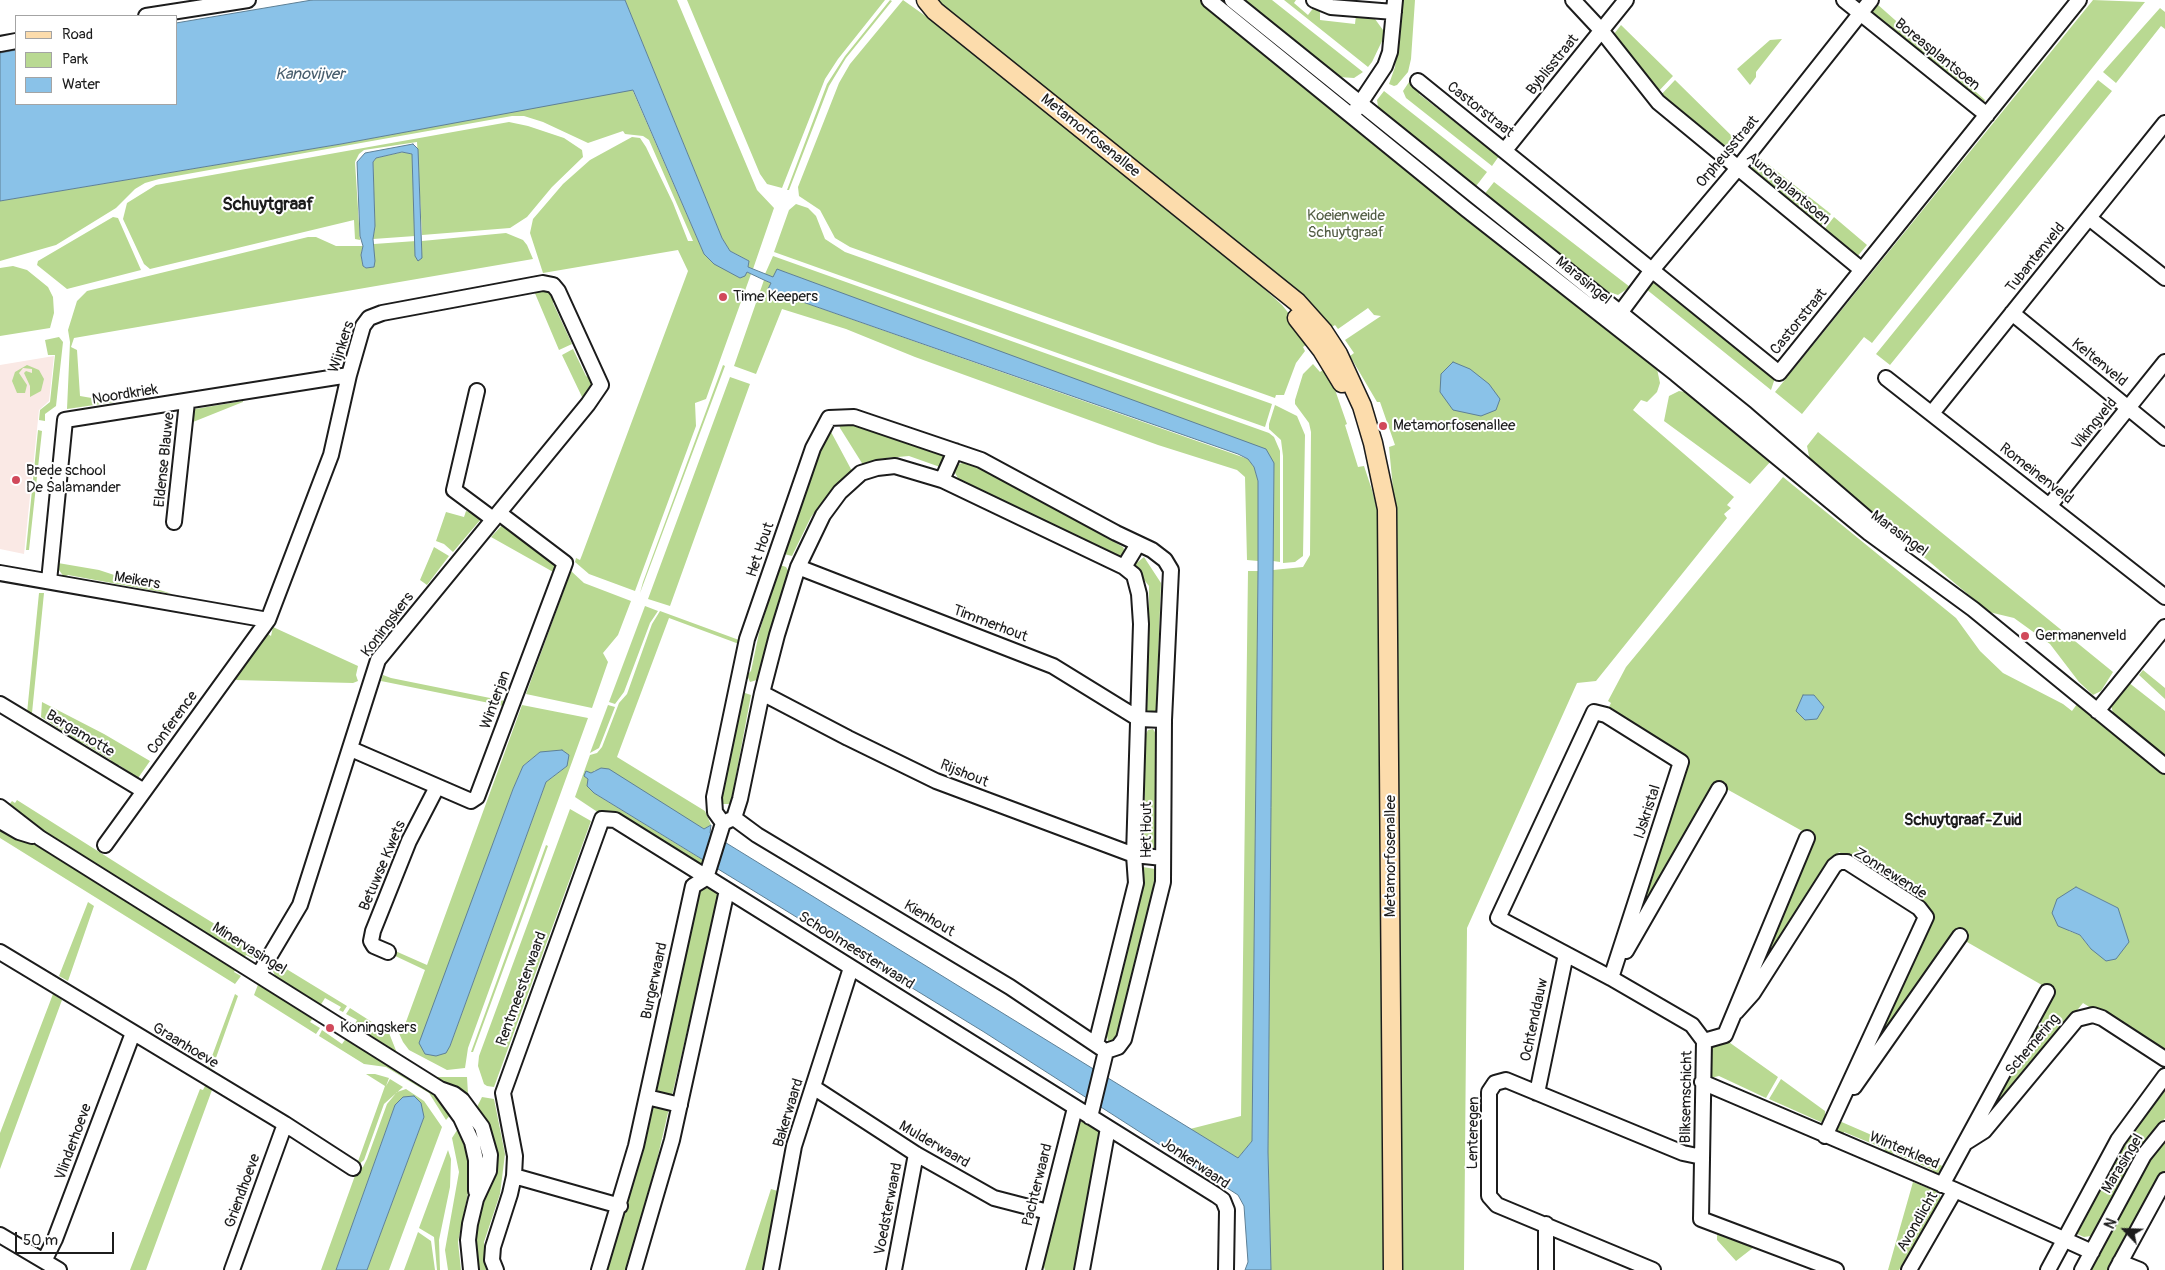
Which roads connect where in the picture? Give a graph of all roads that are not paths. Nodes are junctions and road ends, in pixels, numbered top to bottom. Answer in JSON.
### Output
{"nodes":[{"id":1,"x":248,"y":0,"type":"edge"},
{"id":2,"x":912,"y":0,"type":"edge"},
{"id":3,"x":1209,"y":0,"type":"edge"},
{"id":4,"x":1232,"y":0,"type":"edge"},
{"id":5,"x":1314,"y":0,"type":"edge"},
{"id":6,"x":1573,"y":0,"type":"edge"},
{"id":7,"x":1626,"y":0,"type":"edge"},
{"id":8,"x":1844,"y":0,"type":"edge"},
{"id":9,"x":1871,"y":0,"type":"edge"},
{"id":10,"x":2079,"y":0,"type":"edge"},
{"id":11,"x":1368,"y":5,"type":"edge"},
{"id":12,"x":930,"y":6,"type":"edge"},
{"id":13,"x":1394,"y":6,"type":"edge"},
{"id":14,"x":1860,"y":13,"type":"junction"},
{"id":15,"x":152,"y":15,"type":"edge"},
{"id":16,"x":1601,"y":30,"type":"junction"},
{"id":17,"x":15,"y":41,"type":"edge"},
{"id":18,"x":0,"y":44,"type":"edge"},
{"id":19,"x":1418,"y":81,"type":"dead end"},
{"id":20,"x":1361,"y":104,"type":"junction"},
{"id":21,"x":1987,"y":115,"type":"junction"},
{"id":22,"x":1352,"y":116,"type":"junction"},
{"id":23,"x":2165,"y":124,"type":"edge"},
{"id":24,"x":1505,"y":150,"type":"junction"},
{"id":25,"x":1738,"y":168,"type":"junction"},
{"id":26,"x":2089,"y":218,"type":"junction"},
{"id":27,"x":1652,"y":270,"type":"junction"},
{"id":28,"x":1862,"y":270,"type":"junction"},
{"id":29,"x":2165,"y":278,"type":"edge"},
{"id":30,"x":1621,"y":312,"type":"junction"},
{"id":31,"x":2012,"y":313,"type":"junction"},
{"id":32,"x":1611,"y":325,"type":"junction"},
{"id":33,"x":581,"y":338,"type":"joint"},
{"id":34,"x":2165,"y":362,"type":"edge"},
{"id":35,"x":349,"y":375,"type":"junction"},
{"id":36,"x":1886,"y":378,"type":"dead end"},
{"id":37,"x":477,"y":391,"type":"dead end"},
{"id":38,"x":187,"y":402,"type":"junction"},
{"id":39,"x":2129,"y":408,"type":"junction"},
{"id":40,"x":1932,"y":413,"type":"junction"},
{"id":41,"x":2165,"y":438,"type":"edge"},
{"id":42,"x":955,"y":451,"type":"junction"},
{"id":43,"x":942,"y":480,"type":"junction"},
{"id":44,"x":2050,"y":505,"type":"junction"},
{"id":45,"x":496,"y":516,"type":"junction"},
{"id":46,"x":174,"y":522,"type":"dead end"},
{"id":47,"x":1138,"y":544,"type":"junction"},
{"id":48,"x":798,"y":567,"type":"junction"},
{"id":49,"x":1124,"y":567,"type":"junction"},
{"id":50,"x":0,"y":573,"type":"edge"},
{"id":51,"x":49,"y":581,"type":"junction"},
{"id":52,"x":1940,"y":584,"type":"junction"},
{"id":53,"x":2165,"y":597,"type":"edge"},
{"id":54,"x":268,"y":620,"type":"junction"},
{"id":55,"x":2165,"y":627,"type":"edge"},
{"id":56,"x":762,"y":693,"type":"junction"},
{"id":57,"x":0,"y":704,"type":"edge"},
{"id":58,"x":2097,"y":711,"type":"junction"},
{"id":59,"x":1139,"y":719,"type":"junction"},
{"id":60,"x":1164,"y":720,"type":"junction"},
{"id":61,"x":351,"y":749,"type":"junction"},
{"id":62,"x":2165,"y":766,"type":"edge"},
{"id":63,"x":437,"y":787,"type":"junction"},
{"id":64,"x":1719,"y":789,"type":"dead end"},
{"id":65,"x":144,"y":791,"type":"junction"},
{"id":66,"x":0,"y":806,"type":"edge"},
{"id":67,"x":602,"y":818,"type":"joint"},
{"id":68,"x":0,"y":821,"type":"edge"},
{"id":69,"x":726,"y":824,"type":"junction"},
{"id":70,"x":40,"y":838,"type":"junction"},
{"id":71,"x":1807,"y":838,"type":"dead end"},
{"id":72,"x":105,"y":846,"type":"dead end"},
{"id":73,"x":1134,"y":855,"type":"junction"},
{"id":74,"x":1163,"y":858,"type":"junction"},
{"id":75,"x":707,"y":875,"type":"junction"},
{"id":76,"x":727,"y":890,"type":"junction"},
{"id":77,"x":1498,"y":918,"type":"joint"},
{"id":78,"x":1960,"y":936,"type":"dead end"},
{"id":79,"x":0,"y":952,"type":"edge"},
{"id":80,"x":388,"y":952,"type":"dead end"},
{"id":81,"x":1566,"y":954,"type":"junction"},
{"id":82,"x":851,"y":968,"type":"junction"},
{"id":83,"x":259,"y":974,"type":"junction"},
{"id":84,"x":1610,"y":978,"type":"junction"},
{"id":85,"x":2047,"y":992,"type":"dead end"},
{"id":86,"x":1736,"y":1012,"type":"junction"},
{"id":87,"x":133,"y":1033,"type":"junction"},
{"id":88,"x":1704,"y":1041,"type":"junction"},
{"id":89,"x":1101,"y":1047,"type":"junction"},
{"id":90,"x":2165,"y":1060,"type":"edge"},
{"id":91,"x":2165,"y":1076,"type":"edge"},
{"id":92,"x":1702,"y":1082,"type":"junction"},
{"id":93,"x":813,"y":1087,"type":"junction"},
{"id":94,"x":1537,"y":1093,"type":"junction"},
{"id":95,"x":647,"y":1097,"type":"junction"},
{"id":96,"x":680,"y":1105,"type":"junction"},
{"id":97,"x":1838,"y":1107,"type":"junction"},
{"id":98,"x":1075,"y":1108,"type":"junction"},
{"id":99,"x":1091,"y":1111,"type":"junction"},
{"id":100,"x":285,"y":1124,"type":"junction"},
{"id":101,"x":1108,"y":1128,"type":"junction"},
{"id":102,"x":2165,"y":1129,"type":"edge"},
{"id":103,"x":1825,"y":1136,"type":"junction"},
{"id":104,"x":1964,"y":1143,"type":"junction"},
{"id":105,"x":916,"y":1154,"type":"junction"},
{"id":106,"x":1702,"y":1157,"type":"junction"},
{"id":107,"x":353,"y":1168,"type":"dead end"},
{"id":108,"x":514,"y":1176,"type":"junction"},
{"id":109,"x":2165,"y":1180,"type":"edge"},
{"id":110,"x":1948,"y":1187,"type":"junction"},
{"id":111,"x":620,"y":1206,"type":"junction"},
{"id":112,"x":1048,"y":1212,"type":"junction"},
{"id":113,"x":1546,"y":1224,"type":"junction"},
{"id":114,"x":0,"y":1234,"type":"edge"},
{"id":115,"x":2065,"y":1239,"type":"junction"},
{"id":116,"x":2092,"y":1252,"type":"junction"},
{"id":117,"x":44,"y":1261,"type":"junction"},
{"id":118,"x":2118,"y":1266,"type":"edge"},
{"id":119,"x":59,"y":1270,"type":"edge"},
{"id":120,"x":232,"y":1270,"type":"edge"},
{"id":121,"x":471,"y":1270,"type":"edge"},
{"id":122,"x":496,"y":1270,"type":"edge"},
{"id":123,"x":599,"y":1270,"type":"edge"},
{"id":124,"x":634,"y":1270,"type":"edge"},
{"id":125,"x":771,"y":1270,"type":"edge"},
{"id":126,"x":894,"y":1270,"type":"edge"},
{"id":127,"x":1034,"y":1270,"type":"edge"},
{"id":128,"x":1082,"y":1270,"type":"edge"},
{"id":129,"x":1226,"y":1270,"type":"edge"},
{"id":130,"x":1394,"y":1270,"type":"edge"},
{"id":131,"x":1546,"y":1270,"type":"edge"},
{"id":132,"x":1653,"y":1270,"type":"edge"},
{"id":133,"x":1836,"y":1270,"type":"edge"},
{"id":134,"x":1908,"y":1270,"type":"edge"},
{"id":135,"x":2048,"y":1270,"type":"edge"},
{"id":136,"x":2082,"y":1270,"type":"edge"},
{"id":137,"x":2140,"y":1270,"type":"edge"}],
"edges":[{"from":1,"to":15,"type":"street"},
{"from":2,"to":12,"type":"main road","name":"Metamorfosenallee"},
{"from":3,"to":22,"type":"street","name":"Marasingel"},
{"from":4,"to":20,"type":"street","name":"Marasingel"},
{"from":5,"to":11,"type":"street"},
{"from":6,"to":16,"type":"street","name":"Auroraplantsoen"},
{"from":7,"to":16,"type":"street","name":"Byblisstraat"},
{"from":8,"to":14,"type":"street","name":"Boreasplantsoen"},
{"from":9,"to":14,"type":"street","name":"Orpheusstraat"},
{"from":10,"to":21,"type":"street","name":"Castorstraat"},
{"from":11,"to":13,"type":"street"},
{"from":12,"to":130,"type":"main road","name":"Metamorfosenallee"},
{"from":13,"to":20,"type":"street"},
{"from":14,"to":21,"type":"street","name":"Boreasplantsoen"},
{"from":14,"to":25,"type":"street","name":"Orpheusstraat"},
{"from":16,"to":24,"type":"street","name":"Byblisstraat"},
{"from":16,"to":25,"type":"street","name":"Auroraplantsoen"},
{"from":17,"to":18,"type":"street"},
{"from":19,"to":24,"type":"street","name":"Castorstraat"},
{"from":20,"to":22,"type":"street"},
{"from":20,"to":30,"type":"street","name":"Marasingel"},
{"from":21,"to":28,"type":"street","name":"Castorstraat"},
{"from":22,"to":32,"type":"street","name":"Marasingel"},
{"from":23,"to":26,"type":"street","name":"Tubantenveld"},
{"from":24,"to":27,"type":"street","name":"Castorstraat"},
{"from":25,"to":27,"type":"street","name":"Orpheusstraat"},
{"from":25,"to":28,"type":"street","name":"Auroraplantsoen"},
{"from":26,"to":29,"type":"street"},
{"from":26,"to":31,"type":"street","name":"Tubantenveld"},
{"from":27,"to":28,"type":"street","name":"Castorstraat"},
{"from":27,"to":30,"type":"street","name":"Orpheusstraat"},
{"from":30,"to":32,"type":"street","name":"Orpheusstraat"},
{"from":30,"to":52,"type":"street","name":"Marasingel"},
{"from":31,"to":39,"type":"street","name":"Keltenveld"},
{"from":31,"to":40,"type":"street","name":"Tubantenveld"},
{"from":32,"to":52,"type":"street","name":"Marasingel"},
{"from":33,"to":35,"type":"street","name":"Wijnkers"},
{"from":33,"to":45,"type":"street","name":"Koningskers"},
{"from":34,"to":39,"type":"street","name":"Vikingveld"},
{"from":35,"to":38,"type":"street","name":"Noordkriek"},
{"from":35,"to":54,"type":"street","name":"Wijnkers"},
{"from":36,"to":40,"type":"street","name":"Romeinenveld"},
{"from":37,"to":45,"type":"street"},
{"from":38,"to":46,"type":"street","name":"Eldense Blauwe"},
{"from":38,"to":51,"type":"street","name":"Noordkriek"},
{"from":39,"to":41,"type":"street","name":"Keltenveld"},
{"from":39,"to":44,"type":"street","name":"Vikingveld"},
{"from":40,"to":44,"type":"street","name":"Romeinenveld"},
{"from":42,"to":43,"type":"street"},
{"from":42,"to":47,"type":"street","name":"Het Hout"},
{"from":42,"to":69,"type":"street","name":"Het Hout"},
{"from":43,"to":48,"type":"street"},
{"from":43,"to":49,"type":"street"},
{"from":44,"to":53,"type":"street","name":"Romeinenveld"},
{"from":45,"to":61,"type":"street","name":"Koningskers"},
{"from":45,"to":63,"type":"street","name":"Winterjan"},
{"from":47,"to":49,"type":"street"},
{"from":47,"to":60,"type":"street","name":"Het Hout"},
{"from":48,"to":56,"type":"street"},
{"from":48,"to":59,"type":"street","name":"Timmerhout"},
{"from":49,"to":59,"type":"street","name":"Het Hout"},
{"from":50,"to":51,"type":"street","name":"Meikers"},
{"from":51,"to":54,"type":"street","name":"Meikers"},
{"from":52,"to":58,"type":"street","name":"Marasingel"},
{"from":54,"to":65,"type":"street","name":"Conference"},
{"from":55,"to":58,"type":"street"},
{"from":56,"to":69,"type":"street"},
{"from":56,"to":73,"type":"street","name":"Rijshout"},
{"from":57,"to":65,"type":"street","name":"Bergamotte"},
{"from":58,"to":62,"type":"street","name":"Marasingel"},
{"from":59,"to":60,"type":"street","name":"Timmerhout"},
{"from":59,"to":73,"type":"street","name":"Het Hout"},
{"from":60,"to":74,"type":"street","name":"Het Hout"},
{"from":61,"to":63,"type":"street","name":"Winterjan"},
{"from":61,"to":83,"type":"street","name":"Koningskers"},
{"from":63,"to":80,"type":"street","name":"Betuwse Kwets"},
{"from":64,"to":84,"type":"street"},
{"from":65,"to":72,"type":"street","name":"Conference"},
{"from":66,"to":70,"type":"street","name":"Minervasingel"},
{"from":67,"to":75,"type":"street","name":"Schoolmeesterwaard"},
{"from":67,"to":108,"type":"street","name":"Rentmeesterwaard"},
{"from":68,"to":70,"type":"street","name":"Minervasingel"},
{"from":69,"to":75,"type":"street"},
{"from":69,"to":89,"type":"street","name":"Kienhout"},
{"from":70,"to":83,"type":"street","name":"Minervasingel"},
{"from":71,"to":86,"type":"street","name":"Zonnewende"},
{"from":73,"to":74,"type":"street","name":"Rijshout"},
{"from":73,"to":89,"type":"street","name":"Het Hout"},
{"from":74,"to":89,"type":"street","name":"Het Hout"},
{"from":75,"to":76,"type":"street","name":"Schoolmeesterwaard"},
{"from":75,"to":95,"type":"street","name":"Burgerwaard"},
{"from":76,"to":82,"type":"street","name":"Schoolmeesterwaard"},
{"from":76,"to":96,"type":"street"},
{"from":77,"to":81,"type":"street","name":"Bliksemschicht"},
{"from":77,"to":84,"type":"street","name":"IJskristal"},
{"from":78,"to":97,"type":"street","name":"Zonnewende"},
{"from":79,"to":87,"type":"street","name":"Graanhoeve"},
{"from":81,"to":84,"type":"street","name":"Bliksemschicht"},
{"from":81,"to":94,"type":"street","name":"Ochtenddauw"},
{"from":82,"to":93,"type":"street","name":"Bakerwaard"},
{"from":82,"to":98,"type":"street","name":"Schoolmeesterwaard"},
{"from":83,"to":121,"type":"street","name":"Minervasingel"},
{"from":84,"to":88,"type":"street","name":"Bliksemschicht"},
{"from":85,"to":104,"type":"street","name":"Schemering"},
{"from":86,"to":88,"type":"street","name":"Zonnewende"},
{"from":86,"to":97,"type":"street","name":"Zonnewende"},
{"from":87,"to":100,"type":"street","name":"Graanhoeve"},
{"from":87,"to":117,"type":"street","name":"Vlinderhoeve"},
{"from":88,"to":92,"type":"street","name":"Bliksemschicht"},
{"from":89,"to":99,"type":"street","name":"Het Hout"},
{"from":90,"to":104,"type":"street","name":"Schemering"},
{"from":91,"to":115,"type":"street"},
{"from":92,"to":103,"type":"street","name":"Winterkleed"},
{"from":92,"to":106,"type":"street","name":"Bliksemschicht"},
{"from":93,"to":105,"type":"street","name":"Mulderwaard"},
{"from":93,"to":125,"type":"street","name":"Bakerwaard"},
{"from":94,"to":106,"type":"street","name":"Lenteregen"},
{"from":94,"to":113,"type":"street","name":"Lenteregen"},
{"from":95,"to":96,"type":"street"},
{"from":95,"to":111,"type":"street","name":"Burgerwaard"},
{"from":96,"to":124,"type":"street"},
{"from":97,"to":103,"type":"street","name":"Zonnewende"},
{"from":98,"to":99,"type":"street","name":"Schoolmeesterwaard"},
{"from":98,"to":112,"type":"street","name":"Pachterwaard"},
{"from":99,"to":101,"type":"street","name":"Jonkerwaard"},
{"from":100,"to":107,"type":"street","name":"Graanhoeve"},
{"from":100,"to":120,"type":"street","name":"Griendhoeve"},
{"from":101,"to":128,"type":"street"},
{"from":101,"to":129,"type":"street","name":"Jonkerwaard"},
{"from":102,"to":116,"type":"street","name":"Marasingel"},
{"from":103,"to":110,"type":"street","name":"Winterkleed"},
{"from":104,"to":110,"type":"street","name":"Schemering"},
{"from":105,"to":112,"type":"street","name":"Mulderwaard"},
{"from":105,"to":126,"type":"street","name":"Voedsterwaard"},
{"from":106,"to":133,"type":"street","name":"Bliksemschicht"},
{"from":108,"to":111,"type":"street"},
{"from":108,"to":122,"type":"street","name":"Rentmeesterwaard"},
{"from":109,"to":118,"type":"street"},
{"from":110,"to":115,"type":"street","name":"Winterkleed"},
{"from":110,"to":134,"type":"street","name":"Avondlicht"},
{"from":111,"to":123,"type":"street","name":"Burgerwaard"},
{"from":112,"to":127,"type":"street","name":"Pachterwaard"},
{"from":113,"to":131,"type":"street"},
{"from":113,"to":132,"type":"street","name":"Lenteregen"},
{"from":114,"to":117,"type":"street"},
{"from":115,"to":116,"type":"street","name":"Winterkleed"},
{"from":115,"to":135,"type":"street"},
{"from":116,"to":136,"type":"street","name":"Marasingel"},
{"from":117,"to":119,"type":"street"},
{"from":118,"to":137,"type":"street"}]}
